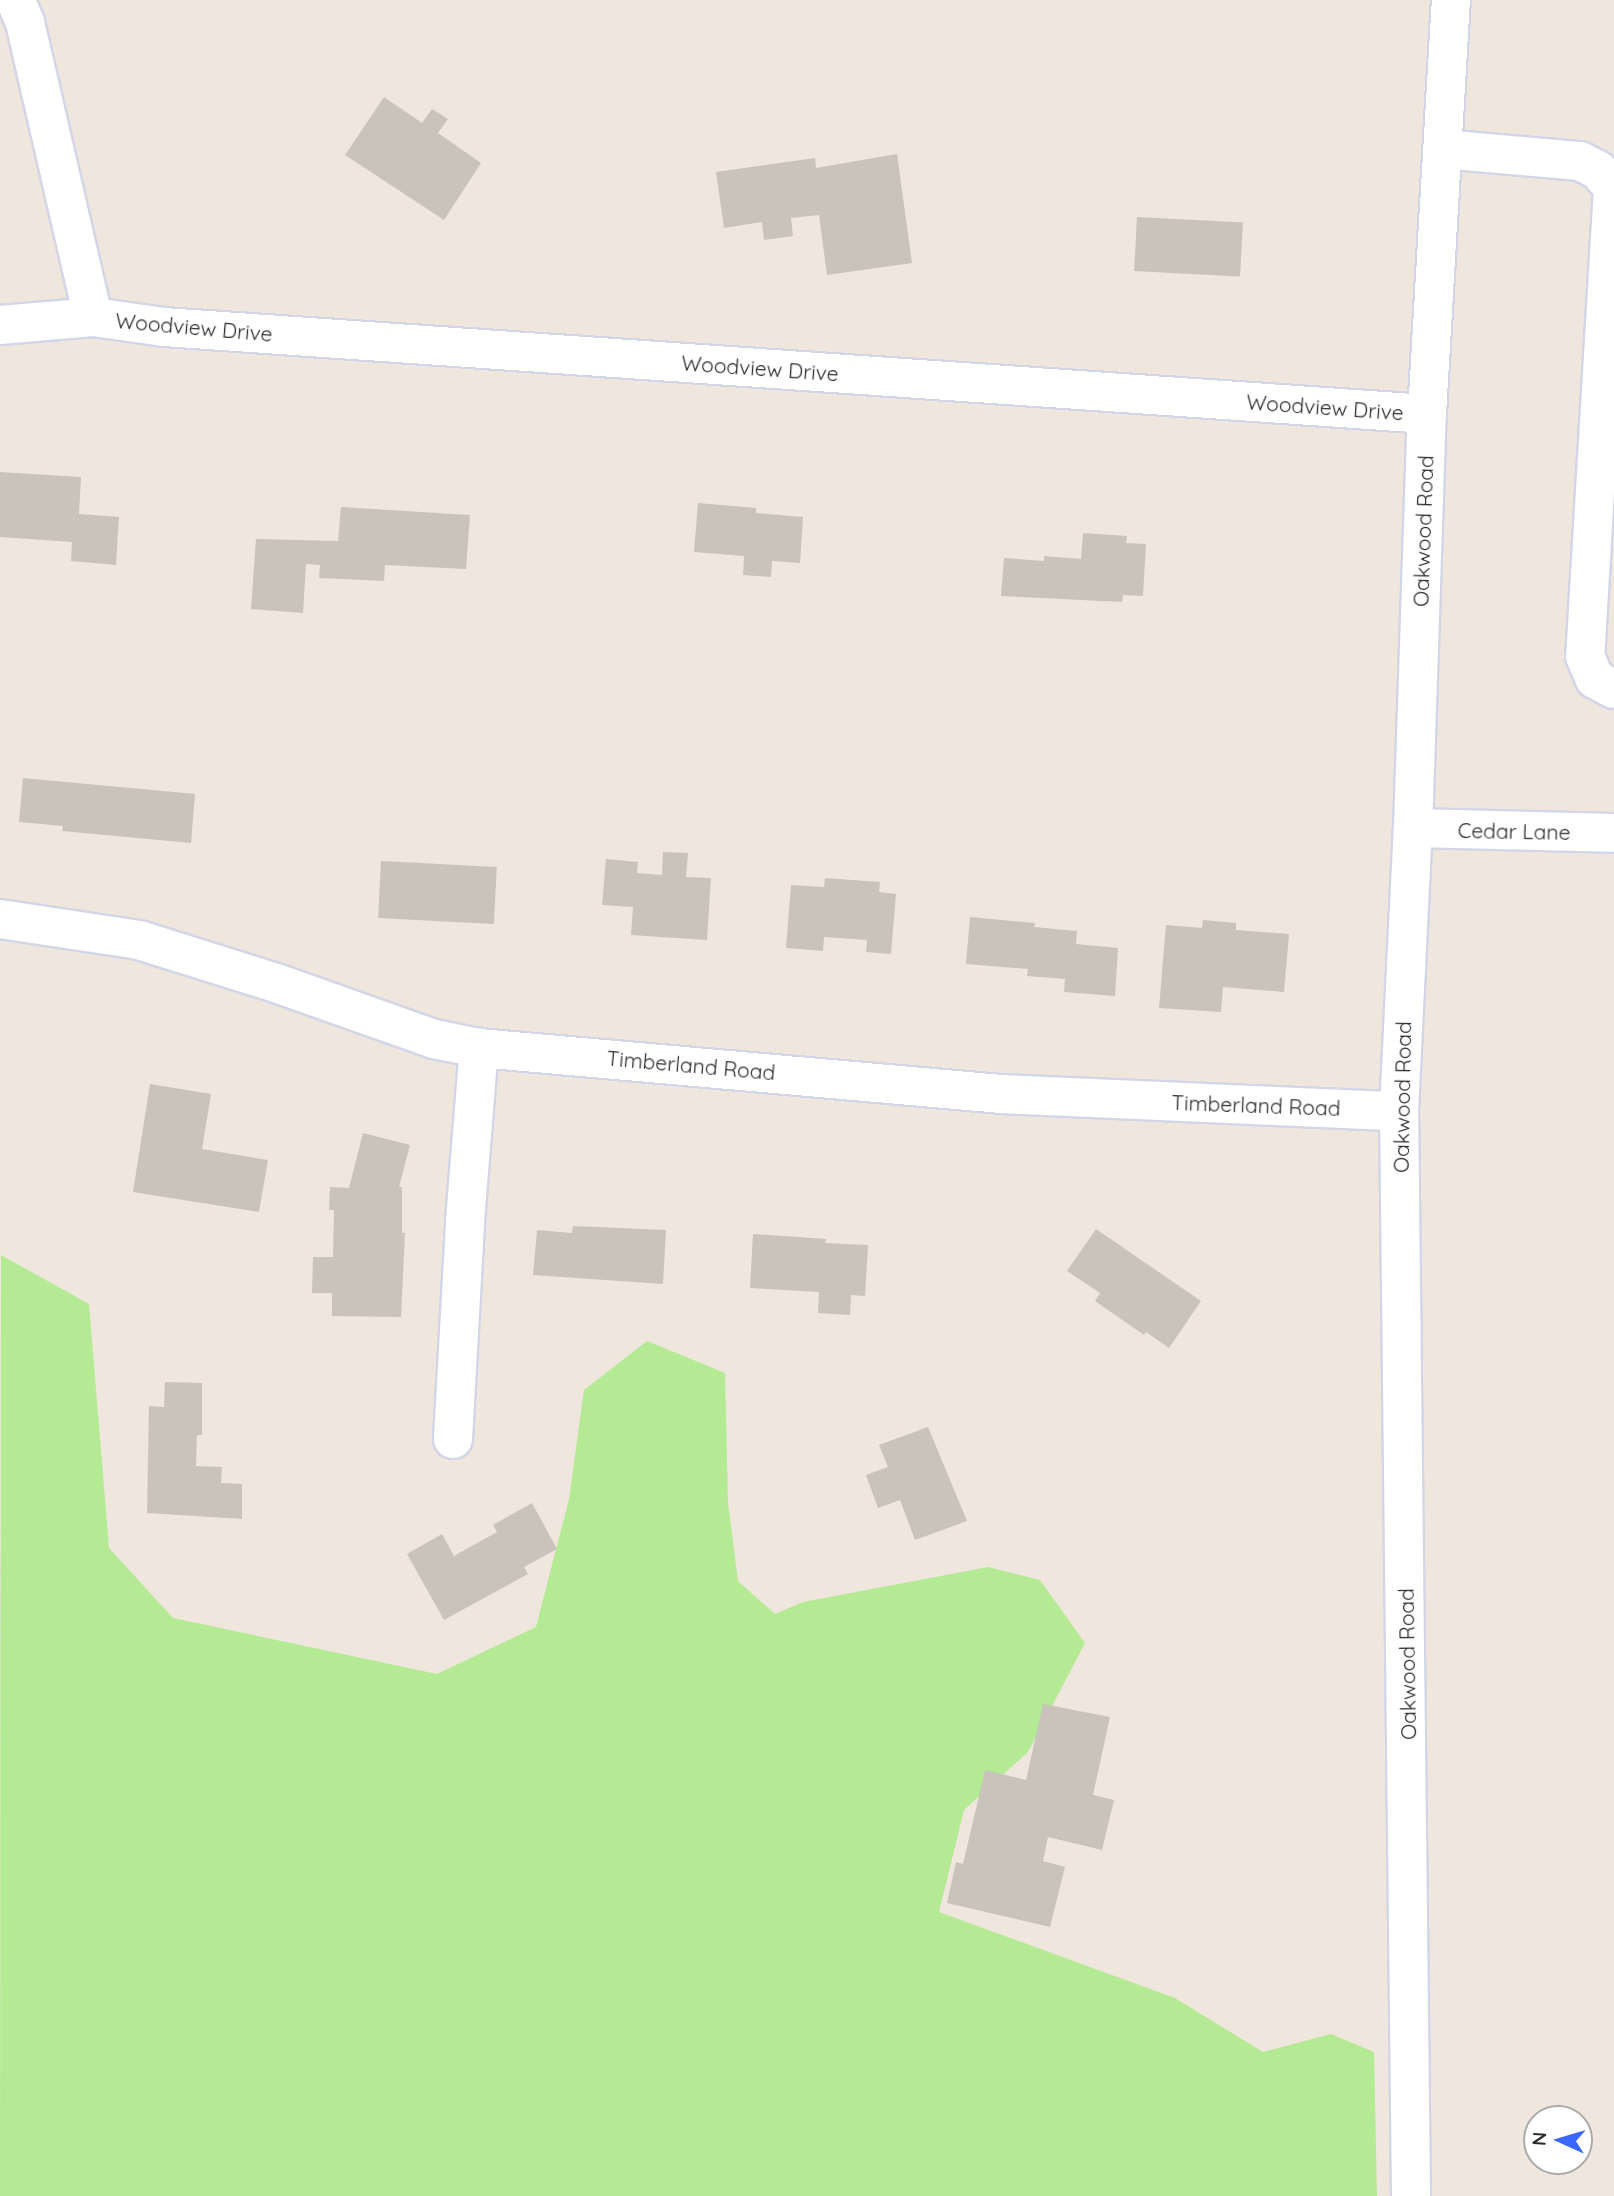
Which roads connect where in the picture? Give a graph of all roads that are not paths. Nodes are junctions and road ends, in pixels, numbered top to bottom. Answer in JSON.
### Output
{"nodes":[{"id":1,"x":15,"y":0,"type":"edge"},
{"id":2,"x":1451,"y":0,"type":"edge"},
{"id":3,"x":1443,"y":149,"type":"junction"},
{"id":4,"x":93,"y":317,"type":"junction"},
{"id":5,"x":0,"y":325,"type":"edge"},
{"id":6,"x":1427,"y":414,"type":"junction"},
{"id":7,"x":1602,"y":574,"type":"edge"},
{"id":8,"x":1614,"y":689,"type":"edge"},
{"id":9,"x":1413,"y":828,"type":"junction"},
{"id":10,"x":1614,"y":833,"type":"edge"},
{"id":11,"x":0,"y":919,"type":"edge"},
{"id":12,"x":479,"y":1048,"type":"junction"},
{"id":13,"x":1399,"y":1111,"type":"junction"},
{"id":14,"x":453,"y":1439,"type":"dead end"},
{"id":15,"x":1411,"y":2196,"type":"edge"}],
"edges":[{"from":1,"to":4,"type":"street","name":"Woodview Drive"},
{"from":2,"to":3,"type":"street","name":"Oakwood Road"},
{"from":3,"to":6,"type":"street","name":"Oakwood Road"},
{"from":3,"to":7,"type":"street"},
{"from":4,"to":5,"type":"street","name":"Woodview Drive"},
{"from":4,"to":6,"type":"street","name":"Woodview Drive"},
{"from":6,"to":9,"type":"street","name":"Oakwood Road"},
{"from":7,"to":8,"type":"street"},
{"from":9,"to":10,"type":"street","name":"Cedar Lane"},
{"from":9,"to":13,"type":"street","name":"Oakwood Road"},
{"from":11,"to":12,"type":"street","name":"Timberland Road"},
{"from":12,"to":13,"type":"street","name":"Timberland Road"},
{"from":12,"to":14,"type":"street"},
{"from":13,"to":15,"type":"street","name":"Oakwood Road"}]}
